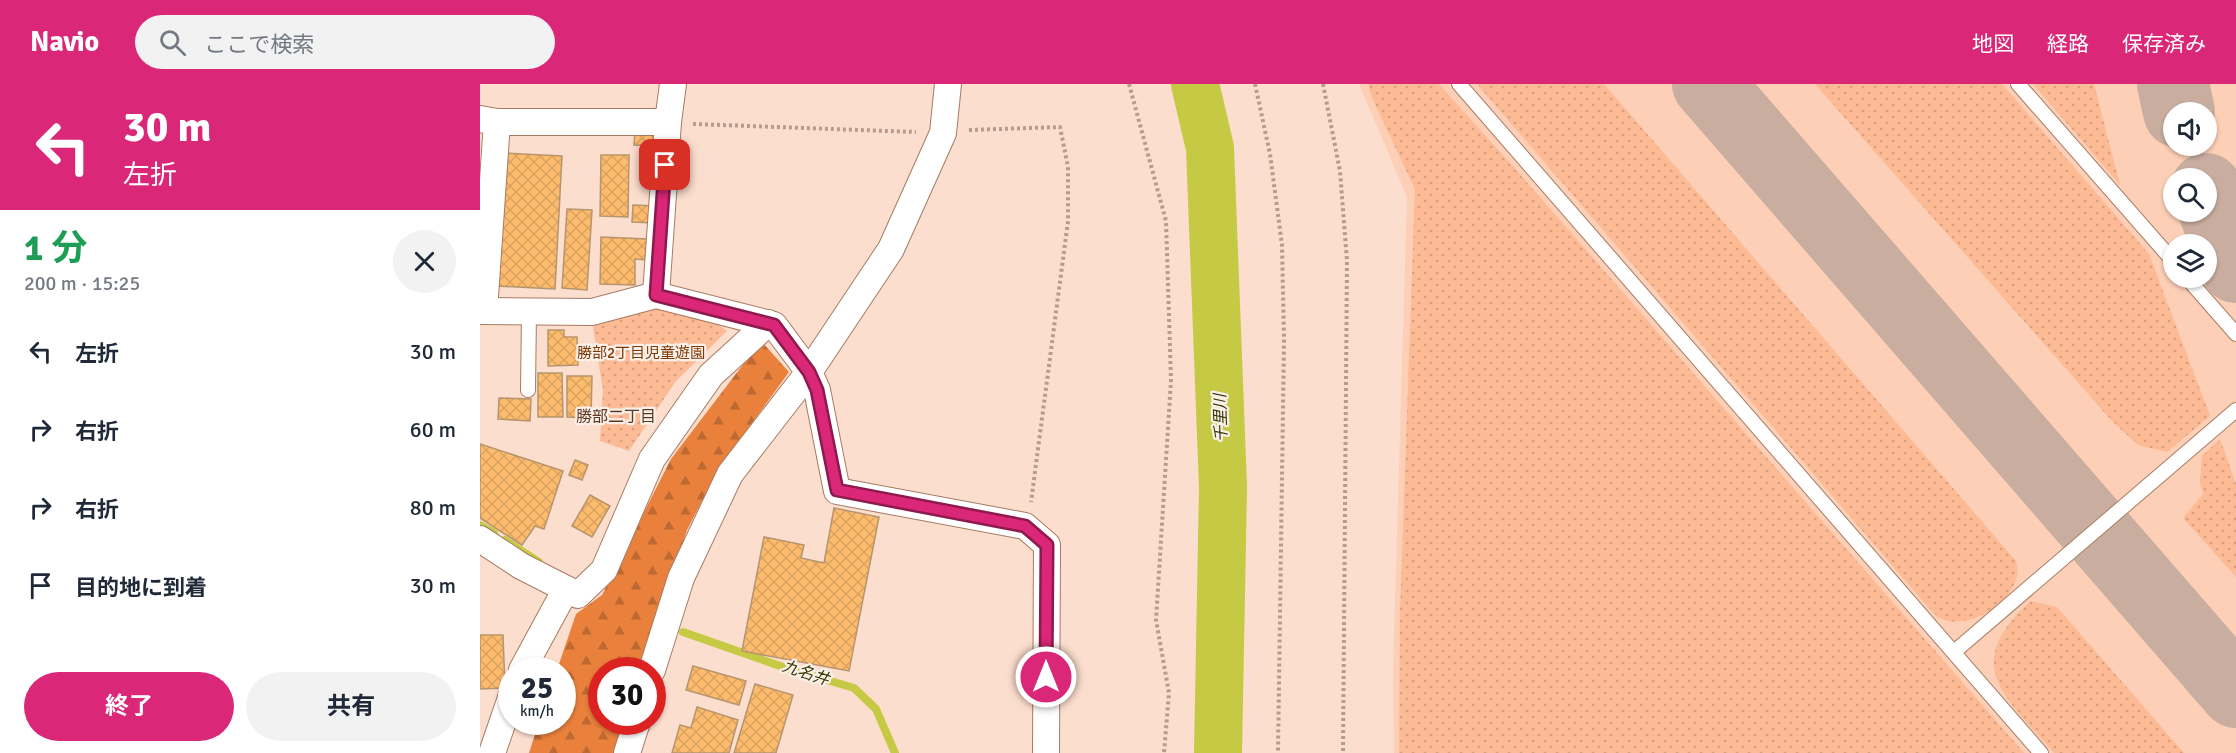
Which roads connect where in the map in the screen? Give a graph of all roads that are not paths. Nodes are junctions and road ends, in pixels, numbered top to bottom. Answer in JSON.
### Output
{"nodes":[{"id":1,"x":673,"y":84,"type":"edge"},
{"id":2,"x":948,"y":84,"type":"edge"},
{"id":3,"x":1459,"y":84,"type":"edge"},
{"id":4,"x":2018,"y":84,"type":"edge"},
{"id":5,"x":489,"y":120,"type":"edge"},
{"id":6,"x":668,"y":122,"type":"junction"},
{"id":7,"x":2163,"y":249,"type":"edge"},
{"id":8,"x":2196,"y":288,"type":"edge"},
{"id":9,"x":656,"y":295,"type":"junction"},
{"id":10,"x":482,"y":311,"type":"edge"},
{"id":11,"x":529,"y":311,"type":"junction"},
{"id":12,"x":768,"y":323,"type":"junction"},
{"id":13,"x":2236,"y":334,"type":"edge"},
{"id":14,"x":809,"y":372,"type":"junction"},
{"id":15,"x":528,"y":390,"type":"dead end"},
{"id":16,"x":2236,"y":410,"type":"edge"},
{"id":17,"x":480,"y":539,"type":"edge"},
{"id":18,"x":566,"y":589,"type":"junction"},
{"id":19,"x":1954,"y":652,"type":"junction"},
{"id":20,"x":529,"y":657,"type":"edge"},
{"id":21,"x":656,"y":657,"type":"edge"},
{"id":22,"x":498,"y":735,"type":"edge"},
{"id":23,"x":633,"y":735,"type":"edge"},
{"id":24,"x":492,"y":753,"type":"edge"},
{"id":25,"x":627,"y":753,"type":"edge"},
{"id":26,"x":1046,"y":753,"type":"edge"},
{"id":27,"x":2041,"y":753,"type":"edge"}],
"edges":[{"from":1,"to":6,"type":"street"},
{"from":2,"to":14,"type":"street"},
{"from":3,"to":19,"type":"lane"},
{"from":4,"to":7,"type":"lane"},
{"from":5,"to":6,"type":"street"},
{"from":5,"to":10,"type":"street"},
{"from":6,"to":9,"type":"street"},
{"from":8,"to":13,"type":"lane"},
{"from":9,"to":11,"type":"street"},
{"from":9,"to":12,"type":"street"},
{"from":10,"to":11,"type":"street"},
{"from":11,"to":15,"type":"lane"},
{"from":12,"to":14,"type":"street"},
{"from":12,"to":18,"type":"street"},
{"from":14,"to":21,"type":"street"},
{"from":14,"to":26,"type":"street"},
{"from":16,"to":19,"type":"lane"},
{"from":17,"to":18,"type":"street"},
{"from":18,"to":20,"type":"street"},
{"from":19,"to":27,"type":"lane"},
{"from":22,"to":24,"type":"street"},
{"from":23,"to":25,"type":"street"}]}
